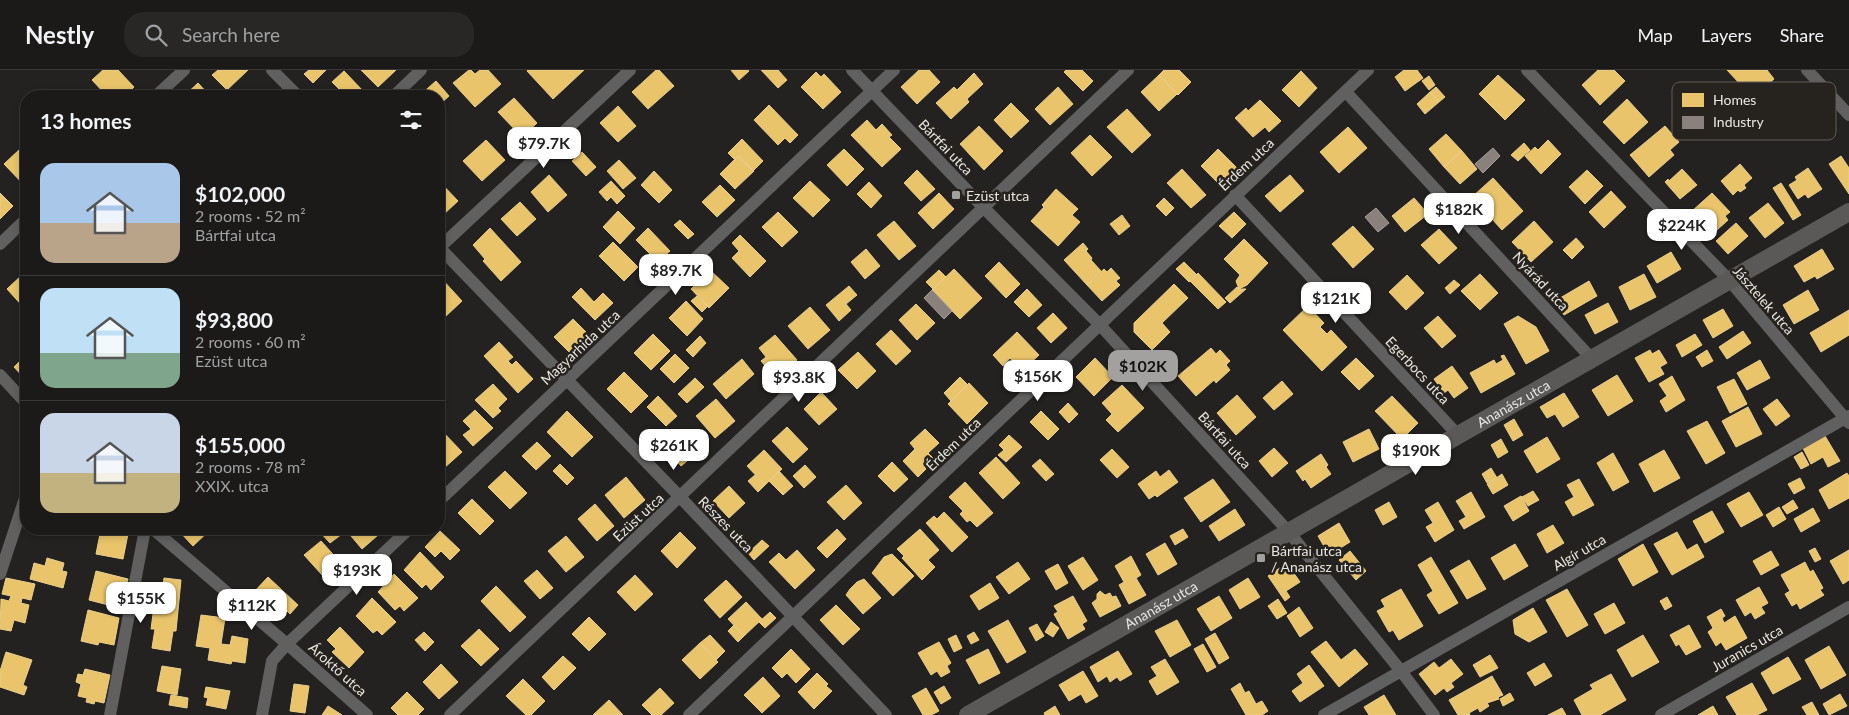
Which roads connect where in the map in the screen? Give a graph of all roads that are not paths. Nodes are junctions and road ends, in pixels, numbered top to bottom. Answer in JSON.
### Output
{"nodes":[{"id":1,"x":184,"y":70,"type":"edge"},
{"id":2,"x":272,"y":70,"type":"edge"},
{"id":3,"x":421,"y":70,"type":"edge"},
{"id":4,"x":630,"y":70,"type":"edge"},
{"id":5,"x":852,"y":70,"type":"edge"},
{"id":6,"x":894,"y":70,"type":"edge"},
{"id":7,"x":1128,"y":70,"type":"edge"},
{"id":8,"x":1368,"y":70,"type":"edge"},
{"id":9,"x":1527,"y":70,"type":"edge"},
{"id":10,"x":1807,"y":70,"type":"edge"},
{"id":11,"x":1818,"y":82,"type":"edge"},
{"id":12,"x":162,"y":90,"type":"edge"},
{"id":13,"x":292,"y":90,"type":"edge"},
{"id":14,"x":400,"y":90,"type":"edge"},
{"id":15,"x":872,"y":91,"type":"junction"},
{"id":16,"x":1346,"y":92,"type":"junction"},
{"id":17,"x":1836,"y":101,"type":"edge"},
{"id":18,"x":1849,"y":115,"type":"edge"},
{"id":19,"x":1235,"y":195,"type":"junction"},
{"id":20,"x":983,"y":207,"type":"junction"},
{"id":21,"x":1849,"y":212,"type":"edge"},
{"id":22,"x":20,"y":225,"type":"edge"},
{"id":23,"x":445,"y":241,"type":"edge"},
{"id":24,"x":0,"y":244,"type":"edge"},
{"id":25,"x":445,"y":253,"type":"edge"},
{"id":26,"x":1728,"y":280,"type":"junction"},
{"id":27,"x":1100,"y":325,"type":"junction"},
{"id":28,"x":1592,"y":359,"type":"junction"},
{"id":29,"x":0,"y":375,"type":"edge"},
{"id":30,"x":567,"y":380,"type":"junction"},
{"id":31,"x":20,"y":397,"type":"edge"},
{"id":32,"x":1848,"y":419,"type":"edge"},
{"id":33,"x":1457,"y":434,"type":"junction"},
{"id":34,"x":445,"y":495,"type":"edge"},
{"id":35,"x":681,"y":498,"type":"junction"},
{"id":36,"x":20,"y":513,"type":"edge"},
{"id":37,"x":1288,"y":531,"type":"junction"},
{"id":38,"x":144,"y":535,"type":"edge"},
{"id":39,"x":159,"y":535,"type":"edge"},
{"id":40,"x":403,"y":535,"type":"edge"},
{"id":41,"x":0,"y":574,"type":"edge"},
{"id":42,"x":1849,"y":606,"type":"edge"},
{"id":43,"x":794,"y":616,"type":"junction"},
{"id":44,"x":287,"y":644,"type":"junction"},
{"id":45,"x":1401,"y":671,"type":"junction"},
{"id":46,"x":110,"y":715,"type":"edge"},
{"id":47,"x":262,"y":715,"type":"edge"},
{"id":48,"x":368,"y":715,"type":"edge"},
{"id":49,"x":450,"y":715,"type":"edge"},
{"id":50,"x":688,"y":715,"type":"edge"},
{"id":51,"x":886,"y":715,"type":"edge"},
{"id":52,"x":968,"y":715,"type":"edge"},
{"id":53,"x":1324,"y":715,"type":"edge"},
{"id":54,"x":1434,"y":715,"type":"edge"},
{"id":55,"x":1661,"y":715,"type":"edge"}],
"edges":[{"from":1,"to":12,"type":"street"},
{"from":2,"to":13,"type":"street"},
{"from":3,"to":14,"type":"street"},
{"from":4,"to":23,"type":"street"},
{"from":5,"to":15,"type":"street","name":"Bártfai utca"},
{"from":6,"to":15,"type":"street","name":"Magyarhida utca"},
{"from":7,"to":20,"type":"street","name":"Ezüst utca"},
{"from":8,"to":16,"type":"street","name":"Érdem utca"},
{"from":9,"to":26,"type":"street","name":"Jásztelek utca"},
{"from":10,"to":11,"type":"street"},
{"from":15,"to":20,"type":"street","name":"Bártfai utca"},
{"from":15,"to":30,"type":"street","name":"Magyarhida utca"},
{"from":16,"to":19,"type":"street","name":"Érdem utca"},
{"from":16,"to":28,"type":"street","name":"Nyárád utca"},
{"from":17,"to":18,"type":"street"},
{"from":19,"to":27,"type":"street","name":"Érdem utca"},
{"from":19,"to":33,"type":"street","name":"Egerbocs utca"},
{"from":20,"to":27,"type":"street","name":"Bártfai utca"},
{"from":20,"to":35,"type":"street","name":"Ezüst utca"},
{"from":21,"to":26,"type":"street","name":"Ananász utca"},
{"from":22,"to":24,"type":"street"},
{"from":25,"to":30,"type":"street","name":"Részes utca"},
{"from":26,"to":28,"type":"street","name":"Ananász utca"},
{"from":26,"to":32,"type":"street","name":"Jásztelek utca"},
{"from":27,"to":37,"type":"street","name":"Bártfai utca"},
{"from":27,"to":43,"type":"street","name":"Érdem utca"},
{"from":28,"to":33,"type":"street","name":"Ananász utca"},
{"from":29,"to":31,"type":"street"},
{"from":30,"to":34,"type":"street","name":"Magyarhida utca"},
{"from":30,"to":35,"type":"street","name":"Részes utca"},
{"from":32,"to":45,"type":"street","name":"Algír utca"},
{"from":33,"to":37,"type":"street","name":"Ananász utca"},
{"from":35,"to":43,"type":"street","name":"Részes utca"},
{"from":35,"to":49,"type":"street","name":"Ezüst utca"},
{"from":36,"to":41,"type":"street"},
{"from":37,"to":45,"type":"street","name":"Bártfai utca"},
{"from":37,"to":52,"type":"street","name":"Ananász utca"},
{"from":38,"to":46,"type":"street"},
{"from":39,"to":44,"type":"street","name":"Ároktő utca"},
{"from":40,"to":44,"type":"street"},
{"from":42,"to":55,"type":"street","name":"Juranics utca"},
{"from":43,"to":50,"type":"street","name":"Érdem utca"},
{"from":43,"to":51,"type":"street","name":"Részes utca"},
{"from":44,"to":47,"type":"street"},
{"from":44,"to":48,"type":"street","name":"Ároktő utca"},
{"from":45,"to":53,"type":"street","name":"Algír utca"},
{"from":45,"to":54,"type":"street","name":"Bártfai utca"}]}
